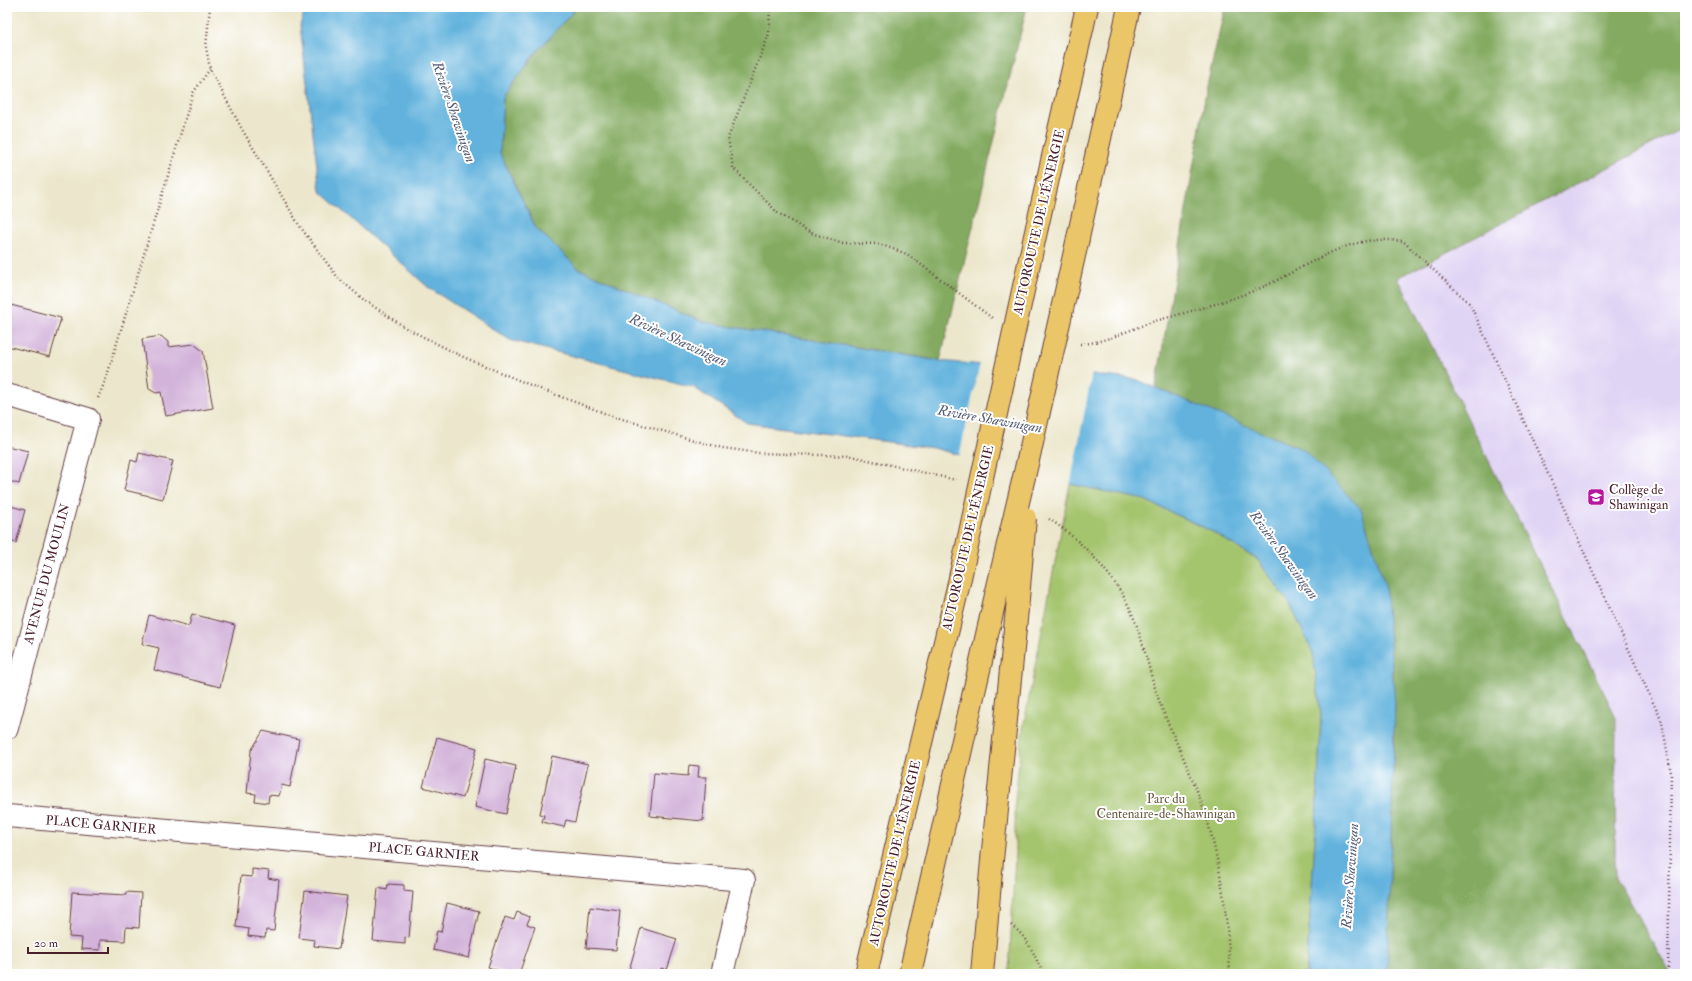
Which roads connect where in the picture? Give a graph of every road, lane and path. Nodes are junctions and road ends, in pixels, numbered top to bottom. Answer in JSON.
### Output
{"nodes":[{"id":1,"x":210,"y":7,"type":"edge"},
{"id":2,"x":770,"y":7,"type":"edge"},
{"id":3,"x":1087,"y":7,"type":"edge"},
{"id":4,"x":1130,"y":7,"type":"edge"},
{"id":5,"x":210,"y":68,"type":"junction"},
{"id":6,"x":998,"y":321,"type":"dead end"},
{"id":7,"x":1073,"y":343,"type":"dead end"},
{"id":8,"x":106,"y":379,"type":"dead end"},
{"id":9,"x":7,"y":394,"type":"edge"},
{"id":10,"x":1032,"y":443,"type":"junction"},
{"id":11,"x":958,"y":481,"type":"dead end"},
{"id":12,"x":1045,"y":516,"type":"dead end"},
{"id":13,"x":7,"y":728,"type":"edge"},
{"id":14,"x":7,"y":816,"type":"edge"},
{"id":15,"x":987,"y":917,"type":"junction"},
{"id":16,"x":867,"y":970,"type":"edge"},
{"id":17,"x":722,"y":974,"type":"edge"},
{"id":18,"x":910,"y":974,"type":"edge"},
{"id":19,"x":982,"y":974,"type":"edge"},
{"id":20,"x":1043,"y":974,"type":"edge"},
{"id":21,"x":1230,"y":974,"type":"edge"},
{"id":22,"x":1668,"y":974,"type":"edge"}],
"edges":[{"from":1,"to":5,"type":"path"},
{"from":2,"to":6,"type":"path"},
{"from":3,"to":16,"type":"highway","name":"AUTOROUTE DE L'ÉNERGIE","bridge":true},
{"from":4,"to":10,"type":"highway","bridge":true},
{"from":5,"to":8,"type":"path"},
{"from":5,"to":11,"type":"path"},
{"from":7,"to":22,"type":"path"},
{"from":9,"to":13,"type":"street","name":"AVENUE DU MOULIN"},
{"from":10,"to":15,"type":"highway","bridge":true},
{"from":10,"to":18,"type":"highway","bridge":true},
{"from":12,"to":21,"type":"path"},
{"from":14,"to":17,"type":"street","name":"PLACE GARNIER"},
{"from":15,"to":19,"type":"highway"},
{"from":15,"to":20,"type":"path"}]}
